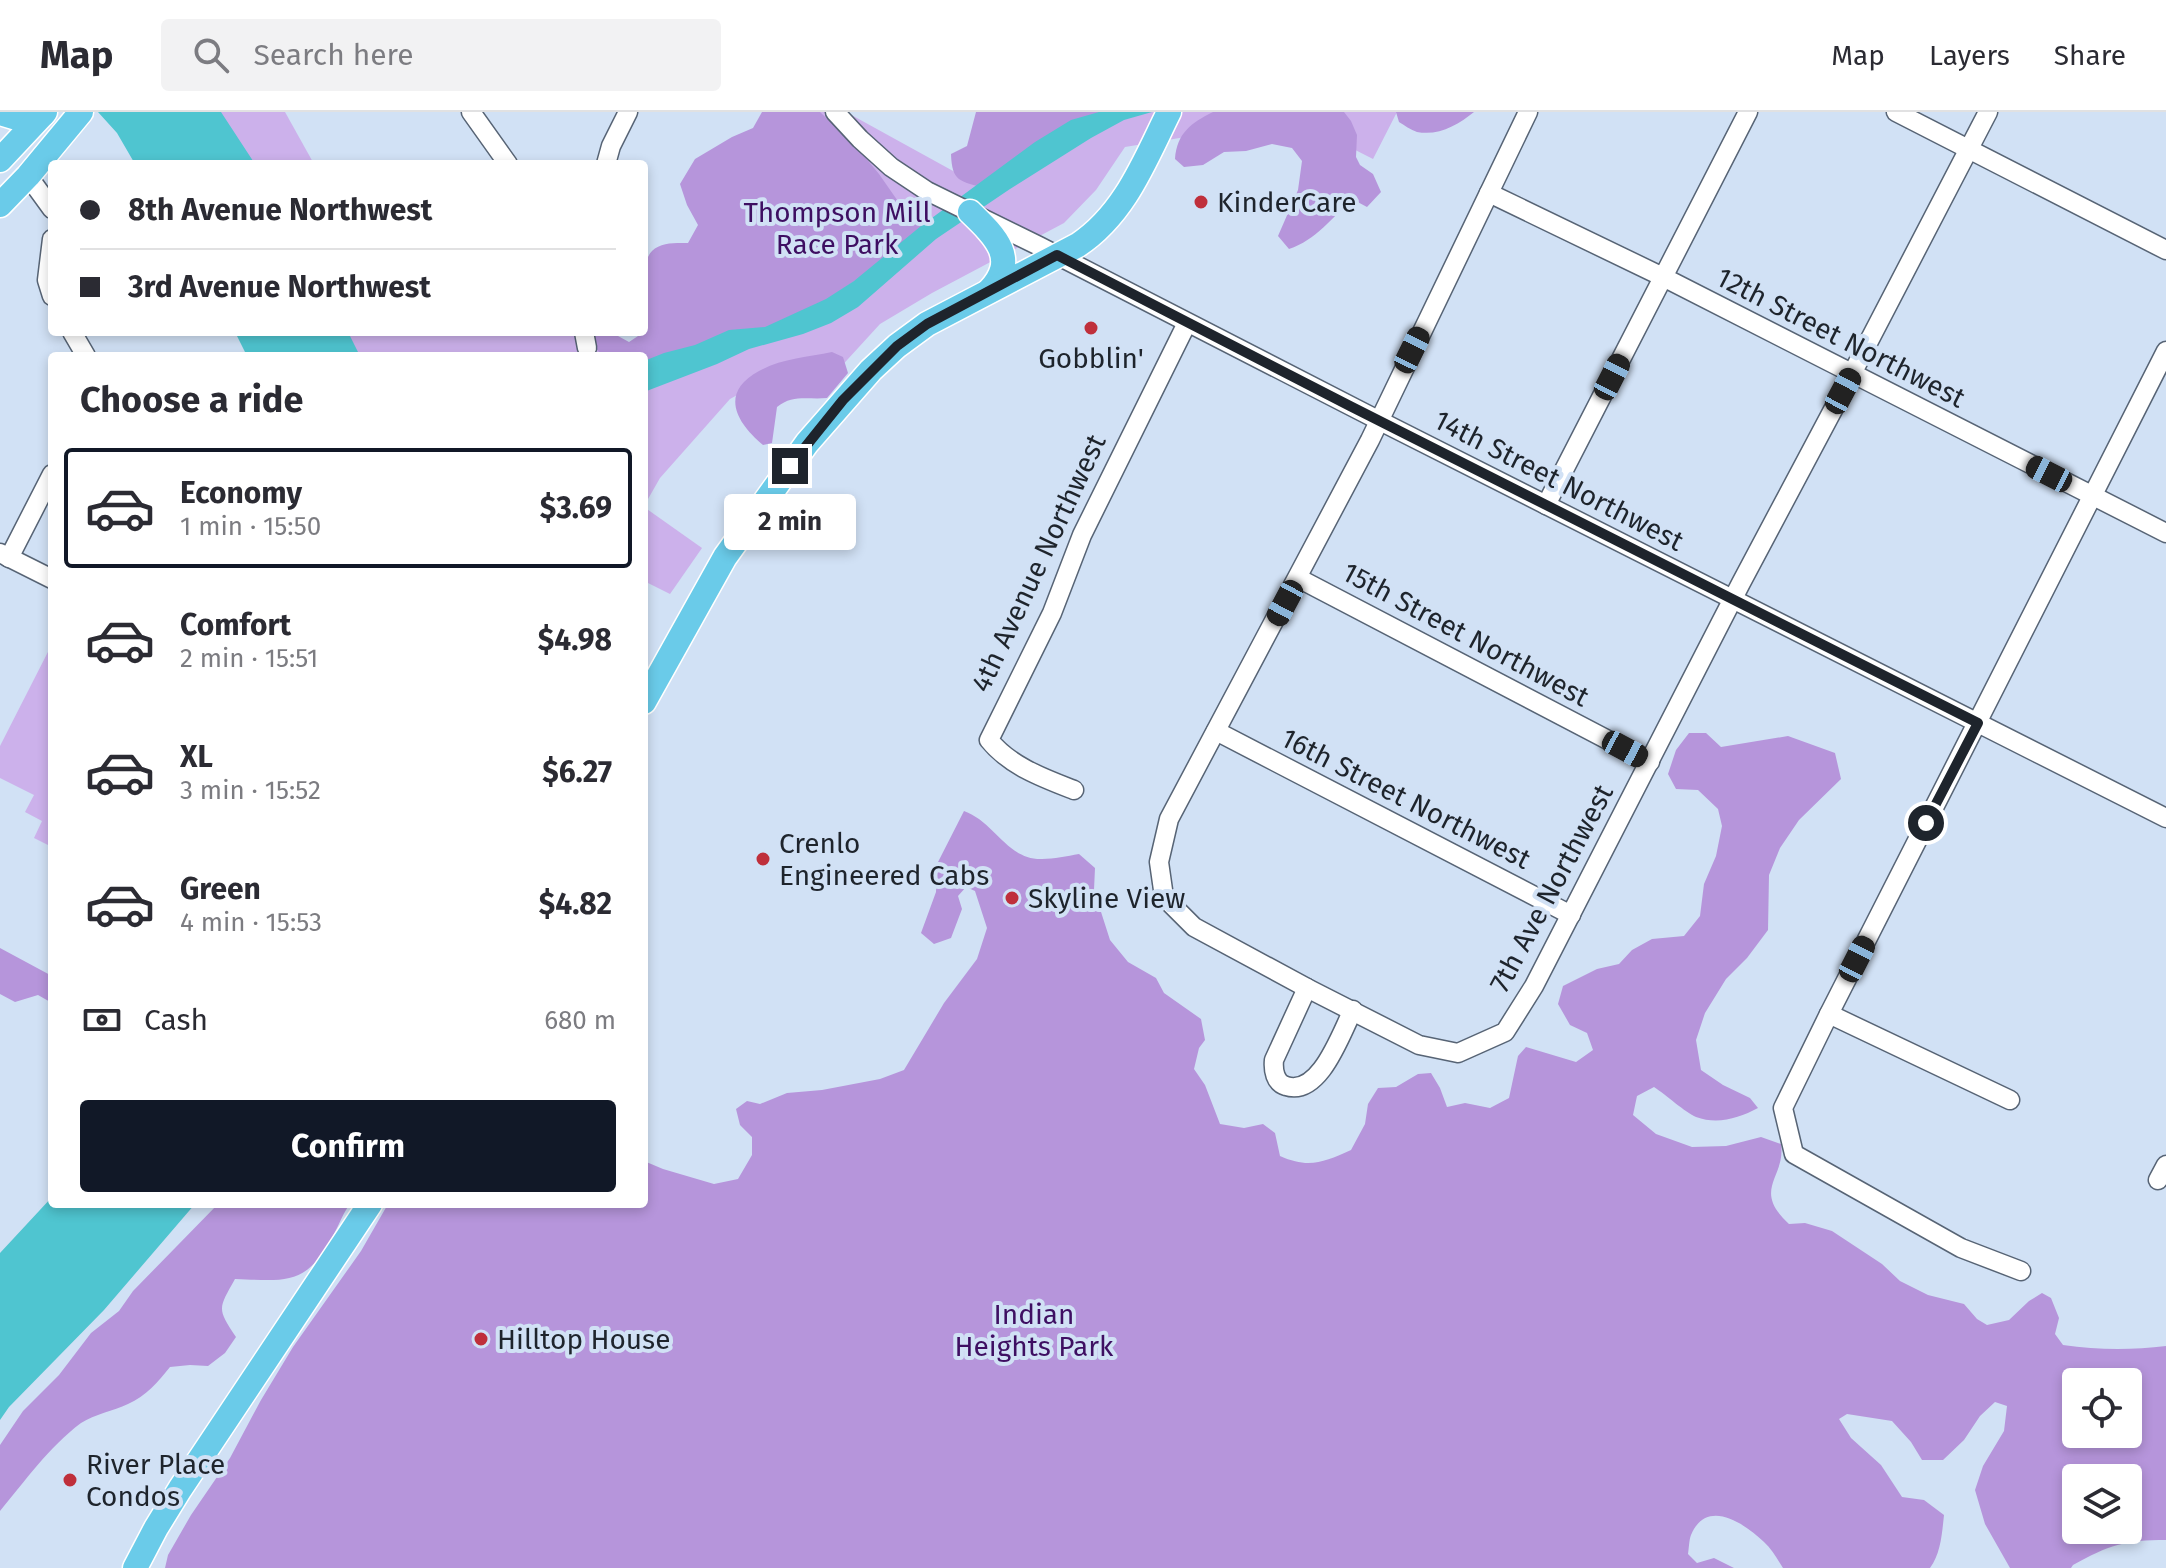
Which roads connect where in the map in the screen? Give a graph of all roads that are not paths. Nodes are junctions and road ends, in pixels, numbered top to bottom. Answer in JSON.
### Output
{"nodes":[{"id":1,"x":471,"y":112,"type":"edge"},
{"id":2,"x":628,"y":112,"type":"edge"},
{"id":3,"x":835,"y":112,"type":"edge"},
{"id":4,"x":1169,"y":112,"type":"edge"},
{"id":5,"x":1528,"y":112,"type":"edge"},
{"id":6,"x":1748,"y":112,"type":"edge"},
{"id":7,"x":1896,"y":112,"type":"edge"},
{"id":8,"x":1988,"y":112,"type":"edge"},
{"id":9,"x":0,"y":113,"type":"edge"},
{"id":10,"x":44,"y":113,"type":"edge"},
{"id":11,"x":74,"y":120,"type":"edge"},
{"id":12,"x":1969,"y":149,"type":"junction"},
{"id":13,"x":0,"y":160,"type":"edge"},
{"id":14,"x":505,"y":160,"type":"edge"},
{"id":15,"x":607,"y":160,"type":"edge"},
{"id":16,"x":28,"y":176,"type":"junction"},
{"id":17,"x":1489,"y":193,"type":"junction"},
{"id":18,"x":0,"y":200,"type":"edge"},
{"id":19,"x":48,"y":204,"type":"edge"},
{"id":20,"x":970,"y":212,"type":"junction"},
{"id":21,"x":2166,"y":250,"type":"edge"},
{"id":22,"x":1057,"y":255,"type":"junction"},
{"id":23,"x":1663,"y":277,"type":"junction"},
{"id":24,"x":989,"y":291,"type":"junction"},
{"id":25,"x":1187,"y":323,"type":"junction"},
{"id":26,"x":2166,"y":351,"type":"edge"},
{"id":27,"x":1852,"y":375,"type":"junction"},
{"id":28,"x":1378,"y":420,"type":"junction"},
{"id":29,"x":48,"y":481,"type":"edge"},
{"id":30,"x":2091,"y":496,"type":"junction"},
{"id":31,"x":1546,"y":505,"type":"junction"},
{"id":32,"x":2166,"y":533,"type":"edge"},
{"id":33,"x":5,"y":556,"type":"edge"},
{"id":34,"x":48,"y":577,"type":"edge"},
{"id":35,"x":1298,"y":578,"type":"junction"},
{"id":36,"x":1732,"y":599,"type":"junction"},
{"id":37,"x":648,"y":695,"type":"edge"},
{"id":38,"x":1978,"y":723,"type":"junction"},
{"id":39,"x":1216,"y":731,"type":"junction"},
{"id":40,"x":1650,"y":762,"type":"junction"},
{"id":41,"x":1074,"y":790,"type":"dead end"},
{"id":42,"x":2166,"y":818,"type":"edge"},
{"id":43,"x":1571,"y":915,"type":"junction"},
{"id":44,"x":1307,"y":988,"type":"junction"},
{"id":45,"x":1353,"y":1010,"type":"junction"},
{"id":46,"x":1829,"y":1014,"type":"junction"},
{"id":47,"x":2010,"y":1100,"type":"dead end"},
{"id":48,"x":367,"y":1208,"type":"edge"},
{"id":49,"x":2021,"y":1271,"type":"dead end"},
{"id":50,"x":135,"y":1568,"type":"edge"}],
"edges":[{"from":1,"to":14,"type":"street"},
{"from":2,"to":15,"type":"street"},
{"from":3,"to":20,"type":"street","name":"14th Street Northwest"},
{"from":4,"to":22,"type":"main road"},
{"from":5,"to":17,"type":"street"},
{"from":6,"to":23,"type":"street"},
{"from":7,"to":12,"type":"street"},
{"from":8,"to":12,"type":"street","name":"7th Ave Northwest"},
{"from":9,"to":10,"type":"main road"},
{"from":10,"to":13,"type":"main road"},
{"from":11,"to":16,"type":"main road"},
{"from":12,"to":21,"type":"street"},
{"from":12,"to":27,"type":"street","name":"7th Ave Northwest"},
{"from":16,"to":18,"type":"main road"},
{"from":16,"to":19,"type":"street"},
{"from":17,"to":23,"type":"street","name":"12th Street Northwest"},
{"from":17,"to":28,"type":"street"},
{"from":20,"to":22,"type":"street","name":"14th Street Northwest"},
{"from":20,"to":24,"type":"main road"},
{"from":22,"to":24,"type":"main road"},
{"from":22,"to":25,"type":"street","name":"14th Street Northwest"},
{"from":23,"to":27,"type":"street","name":"12th Street Northwest"},
{"from":23,"to":31,"type":"street"},
{"from":24,"to":37,"type":"main road"},
{"from":25,"to":28,"type":"street","name":"14th Street Northwest"},
{"from":25,"to":41,"type":"street","name":"4th Avenue Northwest"},
{"from":26,"to":30,"type":"street"},
{"from":27,"to":30,"type":"street","name":"12th Street Northwest"},
{"from":27,"to":36,"type":"street","name":"7th Ave Northwest"},
{"from":28,"to":31,"type":"street","name":"14th Street Northwest"},
{"from":28,"to":35,"type":"street"},
{"from":29,"to":33,"type":"street"},
{"from":30,"to":32,"type":"street","name":"12th Street Northwest"},
{"from":30,"to":38,"type":"street"},
{"from":31,"to":36,"type":"street","name":"14th Street Northwest"},
{"from":33,"to":34,"type":"street"},
{"from":35,"to":39,"type":"street"},
{"from":35,"to":40,"type":"street","name":"15th Street Northwest"},
{"from":36,"to":38,"type":"street","name":"14th Street Northwest"},
{"from":36,"to":40,"type":"street","name":"7th Ave Northwest"},
{"from":38,"to":42,"type":"street","name":"14th Street Northwest"},
{"from":38,"to":46,"type":"street"},
{"from":39,"to":43,"type":"street","name":"16th Street Northwest"},
{"from":39,"to":44,"type":"street"},
{"from":40,"to":43,"type":"street","name":"7th Ave Northwest"},
{"from":43,"to":45,"type":"street","name":"7th Ave Northwest"},
{"from":44,"to":45,"type":"street"},
{"from":44,"to":45,"type":"street"},
{"from":46,"to":47,"type":"street"},
{"from":46,"to":49,"type":"street"},
{"from":48,"to":50,"type":"main road"}]}
